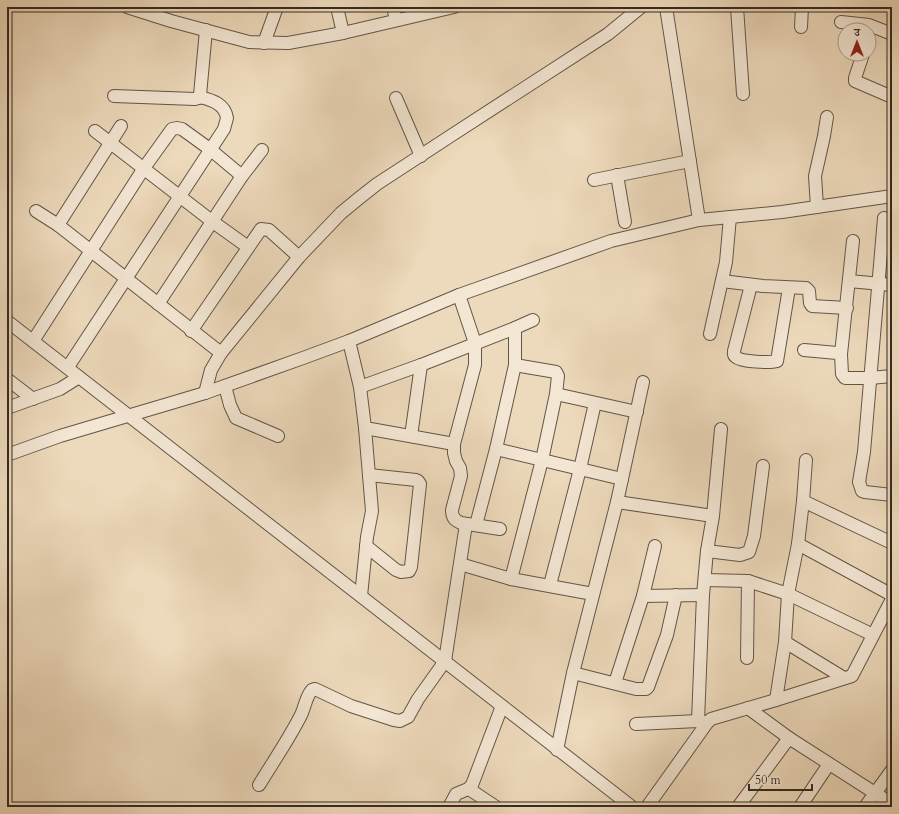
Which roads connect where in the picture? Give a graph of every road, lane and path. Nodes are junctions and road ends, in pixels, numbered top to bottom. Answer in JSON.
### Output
{"nodes":[{"id":1,"x":127,"y":7,"type":"edge"},
{"id":2,"x":277,"y":7,"type":"edge"},
{"id":3,"x":337,"y":7,"type":"edge"},
{"id":4,"x":393,"y":7,"type":"edge"},
{"id":5,"x":452,"y":7,"type":"edge"},
{"id":6,"x":641,"y":7,"type":"edge"},
{"id":7,"x":666,"y":7,"type":"edge"},
{"id":8,"x":738,"y":7,"type":"edge"},
{"id":9,"x":802,"y":7,"type":"edge"},
{"id":10,"x":156,"y":11,"type":"edge"},
{"id":11,"x":396,"y":20,"type":"junction"},
{"id":12,"x":801,"y":27,"type":"dead end"},
{"id":13,"x":877,"y":29,"type":"edge"},
{"id":14,"x":206,"y":30,"type":"junction"},
{"id":15,"x":343,"y":33,"type":"junction"},
{"id":16,"x":892,"y":34,"type":"edge"},
{"id":17,"x":264,"y":43,"type":"junction"},
{"id":18,"x":860,"y":62,"type":"edge"},
{"id":19,"x":743,"y":94,"type":"dead end"},
{"id":20,"x":114,"y":96,"type":"dead end"},
{"id":21,"x":200,"y":97,"type":"junction"},
{"id":22,"x":892,"y":97,"type":"edge"},
{"id":23,"x":396,"y":98,"type":"dead end"},
{"id":24,"x":827,"y":117,"type":"dead end"},
{"id":25,"x":121,"y":126,"type":"dead end"},
{"id":26,"x":95,"y":131,"type":"dead end"},
{"id":27,"x":111,"y":143,"type":"junction"},
{"id":28,"x":210,"y":150,"type":"junction"},
{"id":29,"x":262,"y":150,"type":"dead end"},
{"id":30,"x":421,"y":156,"type":"junction"},
{"id":31,"x":690,"y":161,"type":"junction"},
{"id":32,"x":144,"y":168,"type":"junction"},
{"id":33,"x":617,"y":175,"type":"junction"},
{"id":34,"x":242,"y":176,"type":"junction"},
{"id":35,"x":594,"y":180,"type":"dead end"},
{"id":36,"x":180,"y":196,"type":"junction"},
{"id":37,"x":892,"y":196,"type":"edge"},
{"id":38,"x":817,"y":207,"type":"junction"},
{"id":39,"x":36,"y":211,"type":"dead end"},
{"id":40,"x":730,"y":217,"type":"junction"},
{"id":41,"x":884,"y":218,"type":"dead end"},
{"id":42,"x":699,"y":220,"type":"junction"},
{"id":43,"x":213,"y":222,"type":"junction"},
{"id":44,"x":625,"y":222,"type":"dead end"},
{"id":45,"x":58,"y":225,"type":"junction"},
{"id":46,"x":853,"y":241,"type":"dead end"},
{"id":47,"x":248,"y":247,"type":"junction"},
{"id":48,"x":91,"y":251,"type":"junction"},
{"id":49,"x":299,"y":257,"type":"junction"},
{"id":50,"x":125,"y":279,"type":"junction"},
{"id":51,"x":722,"y":281,"type":"junction"},
{"id":52,"x":849,"y":281,"type":"junction"},
{"id":53,"x":878,"y":284,"type":"junction"},
{"id":54,"x":751,"y":285,"type":"junction"},
{"id":55,"x":892,"y":285,"type":"edge"},
{"id":56,"x":789,"y":288,"type":"junction"},
{"id":57,"x":459,"y":295,"type":"junction"},
{"id":58,"x":158,"y":304,"type":"junction"},
{"id":59,"x":847,"y":308,"type":"junction"},
{"id":60,"x":533,"y":320,"type":"dead end"},
{"id":61,"x":7,"y":321,"type":"edge"},
{"id":62,"x":516,"y":328,"type":"junction"},
{"id":63,"x":191,"y":331,"type":"junction"},
{"id":64,"x":710,"y":334,"type":"dead end"},
{"id":65,"x":33,"y":341,"type":"junction"},
{"id":66,"x":349,"y":341,"type":"junction"},
{"id":67,"x":475,"y":343,"type":"junction"},
{"id":68,"x":804,"y":350,"type":"dead end"},
{"id":69,"x":221,"y":353,"type":"junction"},
{"id":70,"x":841,"y":354,"type":"junction"},
{"id":71,"x":421,"y":365,"type":"junction"},
{"id":72,"x":515,"y":365,"type":"junction"},
{"id":73,"x":68,"y":367,"type":"junction"},
{"id":74,"x":892,"y":376,"type":"edge"},
{"id":75,"x":79,"y":377,"type":"junction"},
{"id":76,"x":870,"y":378,"type":"junction"},
{"id":77,"x":7,"y":379,"type":"edge"},
{"id":78,"x":643,"y":382,"type":"dead end"},
{"id":79,"x":225,"y":386,"type":"junction"},
{"id":80,"x":360,"y":387,"type":"junction"},
{"id":81,"x":205,"y":393,"type":"junction"},
{"id":82,"x":556,"y":394,"type":"junction"},
{"id":83,"x":33,"y":399,"type":"junction"},
{"id":84,"x":596,"y":403,"type":"junction"},
{"id":85,"x":7,"y":408,"type":"edge"},
{"id":86,"x":637,"y":412,"type":"junction"},
{"id":87,"x":129,"y":415,"type":"junction"},
{"id":88,"x":365,"y":428,"type":"junction"},
{"id":89,"x":721,"y":429,"type":"dead end"},
{"id":90,"x":278,"y":436,"type":"dead end"},
{"id":91,"x":411,"y":436,"type":"junction"},
{"id":92,"x":454,"y":444,"type":"junction"},
{"id":93,"x":496,"y":449,"type":"junction"},
{"id":94,"x":7,"y":456,"type":"edge"},
{"id":95,"x":542,"y":460,"type":"junction"},
{"id":96,"x":806,"y":460,"type":"dead end"},
{"id":97,"x":763,"y":466,"type":"dead end"},
{"id":98,"x":580,"y":469,"type":"junction"},
{"id":99,"x":369,"y":475,"type":"junction"},
{"id":100,"x":622,"y":479,"type":"junction"},
{"id":101,"x":892,"y":495,"type":"edge"},
{"id":102,"x":803,"y":501,"type":"junction"},
{"id":103,"x":617,"y":502,"type":"junction"},
{"id":104,"x":713,"y":516,"type":"junction"},
{"id":105,"x":471,"y":525,"type":"junction"},
{"id":106,"x":500,"y":529,"type":"dead end"},
{"id":107,"x":892,"y":543,"type":"edge"},
{"id":108,"x":798,"y":544,"type":"junction"},
{"id":109,"x":366,"y":546,"type":"junction"},
{"id":110,"x":655,"y":546,"type":"dead end"},
{"id":111,"x":707,"y":551,"type":"junction"},
{"id":112,"x":460,"y":564,"type":"junction"},
{"id":113,"x":511,"y":579,"type":"junction"},
{"id":114,"x":705,"y":580,"type":"junction"},
{"id":115,"x":748,"y":581,"type":"junction"},
{"id":116,"x":550,"y":586,"type":"junction"},
{"id":117,"x":593,"y":594,"type":"junction"},
{"id":118,"x":788,"y":594,"type":"junction"},
{"id":119,"x":676,"y":595,"type":"junction"},
{"id":120,"x":703,"y":595,"type":"junction"},
{"id":121,"x":892,"y":595,"type":"edge"},
{"id":122,"x":361,"y":596,"type":"junction"},
{"id":123,"x":643,"y":596,"type":"junction"},
{"id":124,"x":892,"y":599,"type":"edge"},
{"id":125,"x":873,"y":635,"type":"junction"},
{"id":126,"x":785,"y":642,"type":"junction"},
{"id":127,"x":747,"y":658,"type":"dead end"},
{"id":128,"x":445,"y":661,"type":"junction"},
{"id":129,"x":573,"y":673,"type":"junction"},
{"id":130,"x":844,"y":678,"type":"junction"},
{"id":131,"x":615,"y":683,"type":"junction"},
{"id":132,"x":776,"y":700,"type":"junction"},
{"id":133,"x":502,"y":706,"type":"junction"},
{"id":134,"x":748,"y":708,"type":"junction"},
{"id":135,"x":702,"y":722,"type":"junction"},
{"id":136,"x":636,"y":724,"type":"dead end"},
{"id":137,"x":789,"y":738,"type":"junction"},
{"id":138,"x":557,"y":750,"type":"junction"},
{"id":139,"x":829,"y":764,"type":"junction"},
{"id":140,"x":892,"y":770,"type":"edge"},
{"id":141,"x":259,"y":785,"type":"dead end"},
{"id":142,"x":469,"y":789,"type":"junction"},
{"id":143,"x":875,"y":793,"type":"junction"},
{"id":144,"x":892,"y":804,"type":"edge"},
{"id":145,"x":449,"y":807,"type":"edge"},
{"id":146,"x":496,"y":807,"type":"edge"},
{"id":147,"x":632,"y":807,"type":"edge"},
{"id":148,"x":647,"y":807,"type":"edge"},
{"id":149,"x":738,"y":807,"type":"edge"},
{"id":150,"x":800,"y":807,"type":"edge"},
{"id":151,"x":865,"y":807,"type":"edge"}],
"edges":[{"from":1,"to":10,"type":"street"},
{"from":2,"to":17,"type":"street"},
{"from":3,"to":15,"type":"street"},
{"from":4,"to":11,"type":"street"},
{"from":5,"to":11,"type":"street"},
{"from":6,"to":30,"type":"street"},
{"from":7,"to":31,"type":"street"},
{"from":8,"to":19,"type":"street"},
{"from":9,"to":12,"type":"street"},
{"from":10,"to":14,"type":"street"},
{"from":11,"to":15,"type":"street"},
{"from":13,"to":16,"type":"street"},
{"from":14,"to":17,"type":"street"},
{"from":14,"to":21,"type":"street"},
{"from":15,"to":17,"type":"street"},
{"from":18,"to":22,"type":"street"},
{"from":20,"to":21,"type":"street"},
{"from":21,"to":28,"type":"street"},
{"from":23,"to":30,"type":"street"},
{"from":24,"to":38,"type":"street"},
{"from":25,"to":27,"type":"street"},
{"from":26,"to":27,"type":"street"},
{"from":27,"to":32,"type":"street"},
{"from":27,"to":45,"type":"street"},
{"from":28,"to":32,"type":"street"},
{"from":28,"to":34,"type":"street"},
{"from":28,"to":36,"type":"street"},
{"from":29,"to":34,"type":"street"},
{"from":30,"to":49,"type":"street"},
{"from":31,"to":33,"type":"street"},
{"from":31,"to":42,"type":"street"},
{"from":32,"to":36,"type":"street"},
{"from":32,"to":48,"type":"street"},
{"from":33,"to":35,"type":"street"},
{"from":33,"to":44,"type":"street"},
{"from":34,"to":43,"type":"street"},
{"from":36,"to":43,"type":"street"},
{"from":36,"to":50,"type":"street"},
{"from":37,"to":38,"type":"street"},
{"from":38,"to":40,"type":"street"},
{"from":39,"to":45,"type":"street"},
{"from":40,"to":42,"type":"street"},
{"from":40,"to":51,"type":"street"},
{"from":41,"to":53,"type":"street"},
{"from":42,"to":57,"type":"street"},
{"from":43,"to":47,"type":"street"},
{"from":43,"to":58,"type":"street"},
{"from":45,"to":48,"type":"street"},
{"from":46,"to":52,"type":"street"},
{"from":47,"to":49,"type":"street"},
{"from":47,"to":63,"type":"street"},
{"from":48,"to":50,"type":"street"},
{"from":48,"to":65,"type":"street"},
{"from":49,"to":69,"type":"street"},
{"from":50,"to":58,"type":"street"},
{"from":50,"to":73,"type":"street"},
{"from":51,"to":54,"type":"street"},
{"from":51,"to":64,"type":"street"},
{"from":52,"to":53,"type":"street"},
{"from":52,"to":59,"type":"street"},
{"from":53,"to":55,"type":"street"},
{"from":53,"to":76,"type":"street"},
{"from":54,"to":56,"type":"street"},
{"from":54,"to":56,"type":"street"},
{"from":56,"to":59,"type":"street"},
{"from":57,"to":66,"type":"street"},
{"from":57,"to":67,"type":"street"},
{"from":58,"to":63,"type":"street"},
{"from":59,"to":70,"type":"street"},
{"from":60,"to":62,"type":"street"},
{"from":61,"to":65,"type":"street"},
{"from":62,"to":67,"type":"street"},
{"from":62,"to":72,"type":"street"},
{"from":63,"to":69,"type":"street"},
{"from":65,"to":73,"type":"street"},
{"from":66,"to":79,"type":"street"},
{"from":66,"to":80,"type":"street"},
{"from":67,"to":71,"type":"street"},
{"from":67,"to":92,"type":"street"},
{"from":68,"to":70,"type":"street"},
{"from":69,"to":81,"type":"street"},
{"from":70,"to":76,"type":"street"},
{"from":71,"to":80,"type":"street"},
{"from":71,"to":91,"type":"street"},
{"from":72,"to":82,"type":"street"},
{"from":72,"to":93,"type":"street"},
{"from":73,"to":75,"type":"street"},
{"from":74,"to":76,"type":"street"},
{"from":75,"to":83,"type":"street"},
{"from":75,"to":87,"type":"street"},
{"from":76,"to":101,"type":"street"},
{"from":77,"to":83,"type":"street"},
{"from":78,"to":86,"type":"street"},
{"from":79,"to":81,"type":"street"},
{"from":79,"to":90,"type":"street"},
{"from":80,"to":88,"type":"street"},
{"from":81,"to":87,"type":"street"},
{"from":82,"to":84,"type":"street"},
{"from":82,"to":95,"type":"street"},
{"from":83,"to":85,"type":"street"},
{"from":84,"to":86,"type":"street"},
{"from":84,"to":98,"type":"street"},
{"from":86,"to":100,"type":"street"},
{"from":87,"to":94,"type":"street"},
{"from":87,"to":122,"type":"street"},
{"from":88,"to":91,"type":"street"},
{"from":88,"to":99,"type":"street"},
{"from":89,"to":104,"type":"street"},
{"from":91,"to":92,"type":"street"},
{"from":92,"to":105,"type":"street"},
{"from":93,"to":95,"type":"street"},
{"from":93,"to":105,"type":"street"},
{"from":95,"to":98,"type":"street"},
{"from":95,"to":113,"type":"street"},
{"from":96,"to":102,"type":"street"},
{"from":97,"to":111,"type":"street"},
{"from":98,"to":100,"type":"street"},
{"from":98,"to":116,"type":"street"},
{"from":99,"to":109,"type":"street"},
{"from":99,"to":109,"type":"street"},
{"from":100,"to":103,"type":"street"},
{"from":102,"to":107,"type":"street"},
{"from":102,"to":108,"type":"street"},
{"from":103,"to":104,"type":"street"},
{"from":103,"to":117,"type":"street"},
{"from":104,"to":111,"type":"street"},
{"from":105,"to":106,"type":"street"},
{"from":105,"to":112,"type":"street"},
{"from":108,"to":118,"type":"street"},
{"from":108,"to":121,"type":"street"},
{"from":109,"to":122,"type":"street"},
{"from":110,"to":123,"type":"street"},
{"from":111,"to":114,"type":"street"},
{"from":112,"to":113,"type":"street"},
{"from":112,"to":128,"type":"street"},
{"from":113,"to":116,"type":"street"},
{"from":114,"to":115,"type":"street"},
{"from":114,"to":120,"type":"street"},
{"from":115,"to":118,"type":"street"},
{"from":115,"to":127,"type":"street"},
{"from":116,"to":117,"type":"street"},
{"from":117,"to":129,"type":"street"},
{"from":118,"to":125,"type":"street"},
{"from":118,"to":126,"type":"street"},
{"from":119,"to":120,"type":"street"},
{"from":119,"to":123,"type":"street"},
{"from":119,"to":131,"type":"street"},
{"from":120,"to":135,"type":"street"},
{"from":122,"to":128,"type":"street"},
{"from":123,"to":131,"type":"street"},
{"from":124,"to":125,"type":"street"},
{"from":125,"to":130,"type":"street"},
{"from":126,"to":130,"type":"street"},
{"from":126,"to":132,"type":"street"},
{"from":128,"to":133,"type":"street"},
{"from":128,"to":141,"type":"street"},
{"from":129,"to":131,"type":"street"},
{"from":129,"to":138,"type":"street"},
{"from":130,"to":132,"type":"street"},
{"from":132,"to":134,"type":"street"},
{"from":133,"to":138,"type":"street"},
{"from":133,"to":142,"type":"street"},
{"from":134,"to":135,"type":"street"},
{"from":134,"to":137,"type":"street"},
{"from":135,"to":136,"type":"street"},
{"from":135,"to":148,"type":"street"},
{"from":137,"to":139,"type":"street"},
{"from":137,"to":149,"type":"street"},
{"from":138,"to":147,"type":"street"},
{"from":139,"to":143,"type":"street"},
{"from":139,"to":150,"type":"street"},
{"from":140,"to":143,"type":"street"},
{"from":142,"to":145,"type":"street"},
{"from":142,"to":146,"type":"street"},
{"from":143,"to":144,"type":"street"},
{"from":143,"to":151,"type":"street"}]}
